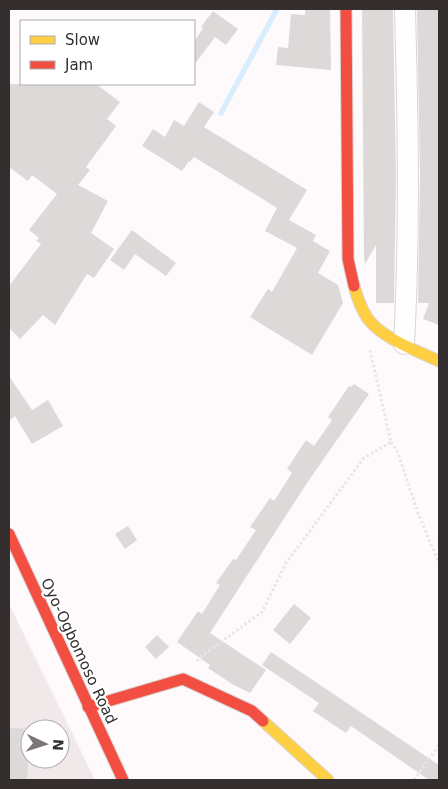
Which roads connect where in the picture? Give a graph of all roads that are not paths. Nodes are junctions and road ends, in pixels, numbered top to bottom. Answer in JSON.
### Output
{"nodes":[{"id":1,"x":346,"y":9,"type":"edge"},
{"id":2,"x":405,"y":9,"type":"edge"},
{"id":3,"x":404,"y":344,"type":"junction"},
{"id":4,"x":437,"y":354,"type":"edge"},
{"id":5,"x":9,"y":534,"type":"edge"},
{"id":6,"x":88,"y":707,"type":"junction"},
{"id":7,"x":123,"y":780,"type":"edge"},
{"id":8,"x":328,"y":780,"type":"edge"}],
"edges":[{"from":1,"to":3,"type":"main road"},
{"from":2,"to":3,"type":"street"},
{"from":3,"to":4,"type":"main road"},
{"from":5,"to":6,"type":"main road","name":"Oyo-Ogbomoso Road"},
{"from":6,"to":7,"type":"main road","name":"Oyo-Ogbomoso Road"},
{"from":6,"to":8,"type":"main road"}]}
